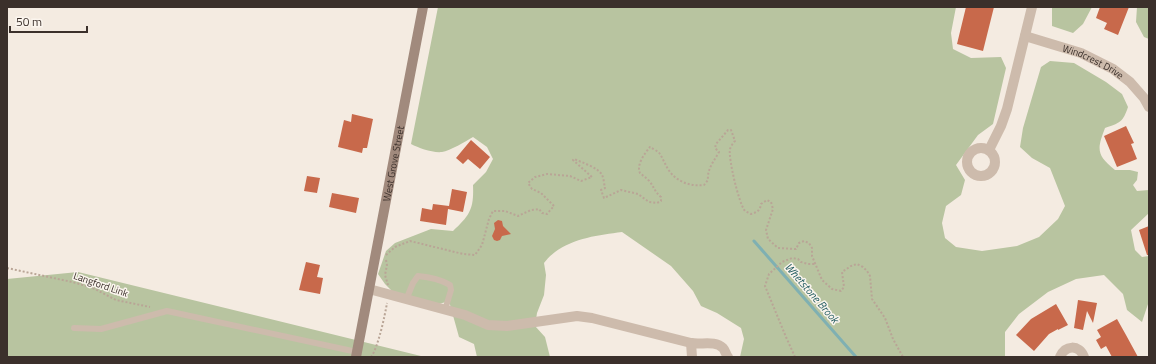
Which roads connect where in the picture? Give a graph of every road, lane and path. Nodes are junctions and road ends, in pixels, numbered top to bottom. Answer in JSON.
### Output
{"nodes":[{"id":1,"x":423,"y":7,"type":"edge"},
{"id":2,"x":1032,"y":7,"type":"edge"},
{"id":3,"x":1025,"y":36,"type":"junction"},
{"id":4,"x":1149,"y":107,"type":"edge"},
{"id":5,"x":989,"y":150,"type":"dead end"},
{"id":6,"x":815,"y":264,"type":"junction"},
{"id":7,"x":7,"y":268,"type":"edge"},
{"id":8,"x":369,"y":289,"type":"junction"},
{"id":9,"x":387,"y":294,"type":"junction"},
{"id":10,"x":406,"y":300,"type":"junction"},
{"id":11,"x":445,"y":310,"type":"junction"},
{"id":12,"x":167,"y":311,"type":"junction"},
{"id":13,"x":74,"y":328,"type":"dead end"},
{"id":14,"x":691,"y":343,"type":"junction"},
{"id":15,"x":356,"y":355,"type":"edge"},
{"id":16,"x":371,"y":357,"type":"edge"},
{"id":17,"x":692,"y":357,"type":"edge"},
{"id":18,"x":728,"y":357,"type":"edge"},
{"id":19,"x":796,"y":357,"type":"edge"},
{"id":20,"x":903,"y":357,"type":"edge"},
{"id":21,"x":1060,"y":357,"type":"edge"},
{"id":22,"x":1084,"y":357,"type":"edge"}],
"edges":[{"from":1,"to":8,"type":"main road","name":"West Grove Street"},
{"from":2,"to":3,"type":"street"},
{"from":3,"to":4,"type":"street","name":"Windcrest Drive"},
{"from":3,"to":5,"type":"street"},
{"from":6,"to":9,"type":"path"},
{"from":6,"to":19,"type":"path"},
{"from":6,"to":20,"type":"path"},
{"from":7,"to":12,"type":"path","name":"Langford Link"},
{"from":8,"to":9,"type":"street"},
{"from":8,"to":15,"type":"main road","name":"West Grove Street"},
{"from":9,"to":10,"type":"street"},
{"from":9,"to":16,"type":"path"},
{"from":10,"to":11,"type":"street"},
{"from":10,"to":11,"type":"lane"},
{"from":11,"to":14,"type":"street"},
{"from":12,"to":13,"type":"lane"},
{"from":12,"to":15,"type":"lane"},
{"from":14,"to":17,"type":"street"},
{"from":14,"to":18,"type":"street"},
{"from":21,"to":22,"type":"street"}]}
